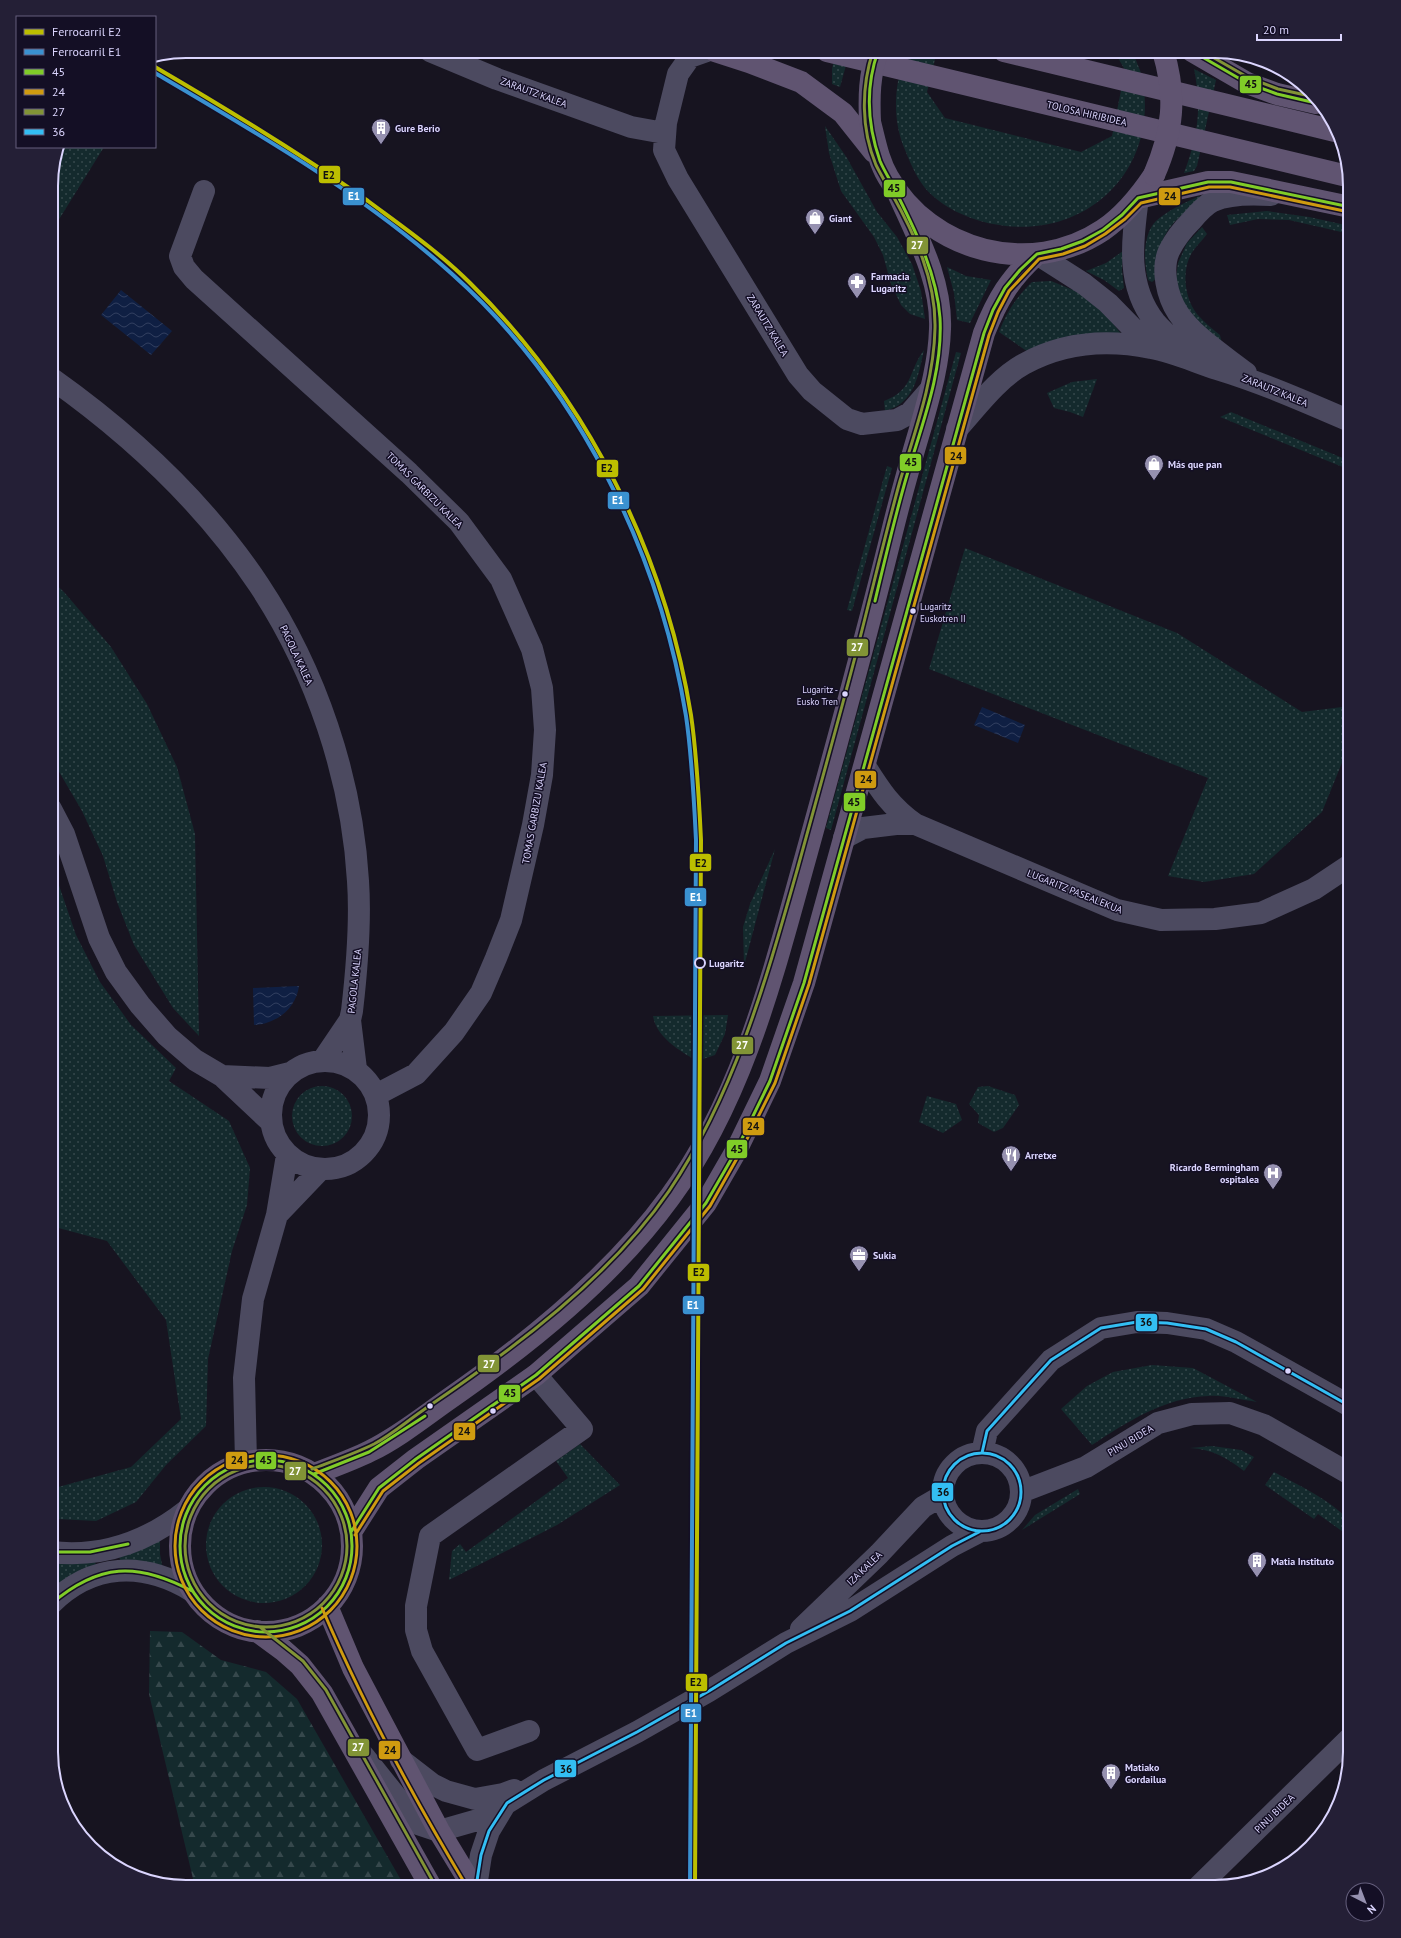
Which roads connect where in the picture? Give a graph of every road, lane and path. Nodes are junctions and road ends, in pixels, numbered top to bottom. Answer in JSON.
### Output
{"nodes":[{"id":1,"x":445,"y":58,"type":"edge"},
{"id":2,"x":689,"y":58,"type":"edge"},
{"id":3,"x":737,"y":58,"type":"edge"},
{"id":4,"x":856,"y":58,"type":"edge"},
{"id":5,"x":876,"y":58,"type":"edge"},
{"id":6,"x":1033,"y":58,"type":"edge"},
{"id":7,"x":1165,"y":58,"type":"edge"},
{"id":8,"x":1204,"y":58,"type":"edge"},
{"id":9,"x":1310,"y":102,"type":"edge"},
{"id":10,"x":1330,"y":130,"type":"edge"},
{"id":11,"x":664,"y":133,"type":"junction"},
{"id":12,"x":879,"y":158,"type":"junction"},
{"id":13,"x":1342,"y":175,"type":"edge"},
{"id":14,"x":204,"y":191,"type":"dead end"},
{"id":15,"x":898,"y":193,"type":"junction"},
{"id":16,"x":1302,"y":196,"type":"junction"},
{"id":17,"x":1138,"y":198,"type":"junction"},
{"id":18,"x":1343,"y":205,"type":"edge"},
{"id":19,"x":1037,"y":254,"type":"junction"},
{"id":20,"x":1152,"y":348,"type":"junction"},
{"id":21,"x":1199,"y":362,"type":"junction"},
{"id":22,"x":1258,"y":382,"type":"junction"},
{"id":23,"x":58,"y":383,"type":"edge"},
{"id":24,"x":930,"y":390,"type":"junction"},
{"id":25,"x":1343,"y":418,"type":"edge"},
{"id":26,"x":957,"y":429,"type":"junction"},
{"id":27,"x":865,"y":766,"type":"junction"},
{"id":28,"x":58,"y":823,"type":"edge"},
{"id":29,"x":915,"y":824,"type":"junction"},
{"id":30,"x":844,"y":838,"type":"junction"},
{"id":31,"x":1343,"y":870,"type":"edge"},
{"id":32,"x":350,"y":1020,"type":"junction"},
{"id":33,"x":323,"y":1060,"type":"junction"},
{"id":34,"x":356,"y":1069,"type":"junction"},
{"id":35,"x":290,"y":1073,"type":"junction"},
{"id":36,"x":222,"y":1076,"type":"junction"},
{"id":37,"x":376,"y":1095,"type":"junction"},
{"id":38,"x":271,"y":1122,"type":"junction"},
{"id":39,"x":287,"y":1155,"type":"junction"},
{"id":40,"x":320,"y":1170,"type":"junction"},
{"id":41,"x":277,"y":1215,"type":"junction"},
{"id":42,"x":536,"y":1375,"type":"junction"},
{"id":43,"x":1343,"y":1402,"type":"edge"},
{"id":44,"x":982,"y":1452,"type":"junction"},
{"id":45,"x":246,"y":1462,"type":"junction"},
{"id":46,"x":1343,"y":1470,"type":"edge"},
{"id":47,"x":314,"y":1474,"type":"junction"},
{"id":48,"x":1021,"y":1492,"type":"junction"},
{"id":49,"x":942,"y":1496,"type":"junction"},
{"id":50,"x":187,"y":1510,"type":"junction"},
{"id":51,"x":351,"y":1532,"type":"junction"},
{"id":52,"x":979,"y":1532,"type":"junction"},
{"id":53,"x":58,"y":1552,"type":"edge"},
{"id":54,"x":192,"y":1591,"type":"junction"},
{"id":55,"x":58,"y":1598,"type":"edge"},
{"id":56,"x":327,"y":1606,"type":"junction"},
{"id":57,"x":257,"y":1631,"type":"junction"},
{"id":58,"x":786,"y":1643,"type":"junction"},
{"id":59,"x":529,"y":1731,"type":"dead end"},
{"id":60,"x":345,"y":1734,"type":"junction"},
{"id":61,"x":1343,"y":1745,"type":"edge"},
{"id":62,"x":401,"y":1760,"type":"junction"},
{"id":63,"x":544,"y":1780,"type":"junction"},
{"id":64,"x":507,"y":1803,"type":"junction"},
{"id":65,"x":439,"y":1831,"type":"junction"},
{"id":66,"x":427,"y":1880,"type":"edge"},
{"id":67,"x":470,"y":1880,"type":"edge"},
{"id":68,"x":476,"y":1880,"type":"edge"},
{"id":69,"x":1205,"y":1880,"type":"edge"}],
"edges":[{"from":1,"to":11,"type":"street","name":"ZARAUTZ KALEA"},
{"from":2,"to":11,"type":"street","name":"ZARAUTZ KALEA"},
{"from":3,"to":12,"type":"main road"},
{"from":4,"to":13,"type":"main road","name":"TOLOSA HIRIBIDEA"},
{"from":5,"to":12,"type":"main road","bridge":true},
{"from":6,"to":10,"type":"main road"},
{"from":7,"to":17,"type":"main road","bridge":true},
{"from":8,"to":9,"type":"main road"},
{"from":11,"to":24,"type":"street","name":"ZARAUTZ KALEA"},
{"from":12,"to":15,"type":"main road"},
{"from":14,"to":37,"type":"street","name":"TOMAS GARBIZU KALEA"},
{"from":15,"to":19,"type":"main road"},
{"from":15,"to":24,"type":"main road"},
{"from":16,"to":17,"type":"main road"},
{"from":16,"to":18,"type":"main road"},
{"from":16,"to":22,"type":"street"},
{"from":17,"to":19,"type":"main road"},
{"from":17,"to":21,"type":"street"},
{"from":19,"to":20,"type":"street"},
{"from":19,"to":26,"type":"main road"},
{"from":20,"to":21,"type":"street","name":"ZARAUTZ KALEA"},
{"from":20,"to":26,"type":"street","name":"ZARAUTZ KALEA"},
{"from":21,"to":22,"type":"street","name":"ZARAUTZ KALEA"},
{"from":22,"to":25,"type":"street","name":"ZARAUTZ KALEA"},
{"from":23,"to":32,"type":"street","name":"PAGOLA KALEA"},
{"from":24,"to":47,"type":"main road"},
{"from":26,"to":27,"type":"main road"},
{"from":27,"to":29,"type":"street"},
{"from":27,"to":30,"type":"main road"},
{"from":28,"to":36,"type":"street"},
{"from":29,"to":30,"type":"street"},
{"from":29,"to":31,"type":"street","name":"LUGARITZ PASEALEKUA"},
{"from":30,"to":42,"type":"main road"},
{"from":32,"to":33,"type":"street","name":"PAGOLA KALEA"},
{"from":32,"to":34,"type":"street","name":"PAGOLA KALEA"},
{"from":33,"to":34,"type":"street"},
{"from":33,"to":35,"type":"street"},
{"from":34,"to":37,"type":"street"},
{"from":35,"to":36,"type":"street"},
{"from":35,"to":38,"type":"street"},
{"from":36,"to":38,"type":"street"},
{"from":37,"to":40,"type":"street"},
{"from":38,"to":39,"type":"street"},
{"from":39,"to":40,"type":"street"},
{"from":39,"to":41,"type":"street"},
{"from":40,"to":41,"type":"street"},
{"from":41,"to":45,"type":"street"},
{"from":42,"to":51,"type":"main road"},
{"from":42,"to":59,"type":"street"},
{"from":43,"to":44,"type":"street"},
{"from":44,"to":48,"type":"street"},
{"from":44,"to":49,"type":"street"},
{"from":45,"to":47,"type":"main road"},
{"from":45,"to":50,"type":"main road"},
{"from":46,"to":48,"type":"street","name":"PINU BIDEA"},
{"from":47,"to":51,"type":"main road"},
{"from":48,"to":52,"type":"street"},
{"from":49,"to":52,"type":"street"},
{"from":49,"to":58,"type":"street","name":"IZA KALEA"},
{"from":50,"to":53,"type":"street"},
{"from":50,"to":54,"type":"main road"},
{"from":51,"to":56,"type":"main road"},
{"from":52,"to":58,"type":"street","name":"IZA KALEA"},
{"from":54,"to":55,"type":"street"},
{"from":54,"to":57,"type":"main road"},
{"from":56,"to":57,"type":"main road"},
{"from":56,"to":62,"type":"main road"},
{"from":57,"to":60,"type":"main road"},
{"from":58,"to":63,"type":"street","name":"IZA KALEA"},
{"from":60,"to":65,"type":"street"},
{"from":60,"to":66,"type":"main road"},
{"from":61,"to":69,"type":"street","name":"PINU BIDEA"},
{"from":62,"to":63,"type":"street","name":"IZA KALEA"},
{"from":62,"to":65,"type":"main road"},
{"from":63,"to":64,"type":"street","name":"IZA KALEA"},
{"from":64,"to":65,"type":"street","name":"IZA KALEA"},
{"from":64,"to":68,"type":"street"},
{"from":65,"to":67,"type":"main road"}]}
